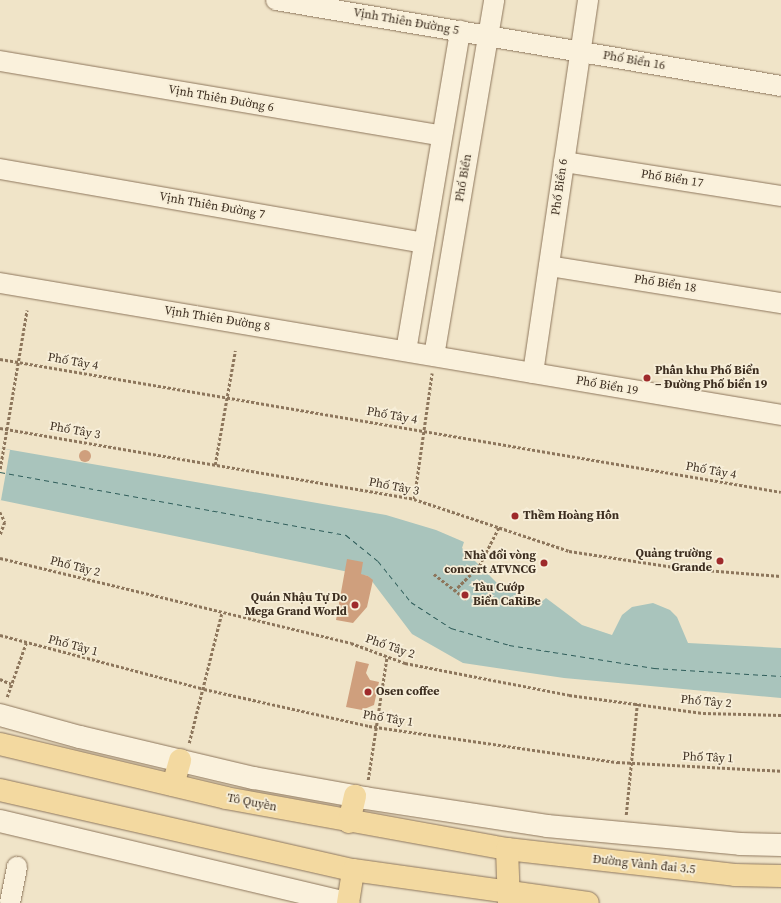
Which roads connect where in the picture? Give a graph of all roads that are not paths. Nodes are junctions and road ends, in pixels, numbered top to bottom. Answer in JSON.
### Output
{"nodes":[{"id":1,"x":276,"y":0,"type":"edge"},
{"id":2,"x":494,"y":0,"type":"edge"},
{"id":3,"x":588,"y":0,"type":"edge"},
{"id":4,"x":460,"y":31,"type":"junction"},
{"id":5,"x":488,"y":36,"type":"junction"},
{"id":6,"x":580,"y":51,"type":"junction"},
{"id":7,"x":0,"y":61,"type":"edge"},
{"id":8,"x":781,"y":86,"type":"edge"},
{"id":9,"x":442,"y":136,"type":"junction"},
{"id":10,"x":564,"y":162,"type":"junction"},
{"id":11,"x":0,"y":168,"type":"edge"},
{"id":12,"x":781,"y":196,"type":"edge"},
{"id":13,"x":424,"y":243,"type":"junction"},
{"id":14,"x":549,"y":266,"type":"junction"},
{"id":15,"x":0,"y":283,"type":"edge"},
{"id":16,"x":781,"y":303,"type":"edge"},
{"id":17,"x":406,"y":351,"type":"junction"},
{"id":18,"x":434,"y":356,"type":"junction"},
{"id":19,"x":533,"y":373,"type":"junction"},
{"id":20,"x":781,"y":415,"type":"edge"},
{"id":21,"x":0,"y":715,"type":"edge"},
{"id":22,"x":0,"y":744,"type":"edge"},
{"id":23,"x":182,"y":761,"type":"junction"},
{"id":24,"x":173,"y":786,"type":"junction"},
{"id":25,"x":0,"y":790,"type":"edge"},
{"id":26,"x":360,"y":797,"type":"junction"},
{"id":27,"x":508,"y":820,"type":"junction"},
{"id":28,"x":0,"y":821,"type":"edge"},
{"id":29,"x":349,"y":822,"type":"junction"},
{"id":30,"x":781,"y":845,"type":"edge"},
{"id":31,"x":507,"y":849,"type":"junction"},
{"id":32,"x":17,"y":867,"type":"dead end"},
{"id":33,"x":353,"y":870,"type":"junction"},
{"id":34,"x":781,"y":876,"type":"edge"},
{"id":35,"x":508,"y":898,"type":"edge"},
{"id":36,"x":10,"y":903,"type":"edge"},
{"id":37,"x":348,"y":903,"type":"edge"},
{"id":38,"x":588,"y":903,"type":"edge"}],
"edges":[{"from":1,"to":4,"type":"street","name":"Vịnh Thiên Đường 5"},
{"from":2,"to":5,"type":"street","name":"Phố Biển"},
{"from":3,"to":6,"type":"street","name":"Phố Biển 6"},
{"from":4,"to":5,"type":"street","name":"Vịnh Thiên Đường 5"},
{"from":4,"to":9,"type":"street"},
{"from":5,"to":6,"type":"street","name":"Phố Biển 16"},
{"from":5,"to":18,"type":"street","name":"Phố Biển"},
{"from":6,"to":8,"type":"street","name":"Phố Biển 16"},
{"from":6,"to":10,"type":"street","name":"Phố Biển 6"},
{"from":7,"to":9,"type":"street","name":"Vịnh Thiên Đường 6"},
{"from":9,"to":13,"type":"street"},
{"from":10,"to":12,"type":"street","name":"Phố Biển 17"},
{"from":10,"to":14,"type":"street","name":"Phố Biển 6"},
{"from":11,"to":13,"type":"street","name":"Vịnh Thiên Đường 7"},
{"from":13,"to":17,"type":"street"},
{"from":14,"to":16,"type":"street","name":"Phố Biển 18"},
{"from":14,"to":19,"type":"street","name":"Phố Biển 6"},
{"from":15,"to":17,"type":"street","name":"Vịnh Thiên Đường 8"},
{"from":17,"to":18,"type":"street","name":"Vịnh Thiên Đường 8"},
{"from":18,"to":19,"type":"street","name":"Phố Biển 19"},
{"from":19,"to":20,"type":"street","name":"Phố Biển 19"},
{"from":21,"to":23,"type":"main road"},
{"from":22,"to":24,"type":"main road","name":"Tô Quyền"},
{"from":23,"to":24,"type":"main road"},
{"from":23,"to":26,"type":"main road"},
{"from":24,"to":29,"type":"main road","name":"Tô Quyền"},
{"from":25,"to":33,"type":"main road"},
{"from":26,"to":27,"type":"main road"},
{"from":26,"to":29,"type":"main road"},
{"from":27,"to":30,"type":"main road"},
{"from":27,"to":31,"type":"main road"},
{"from":28,"to":37,"type":"main road"},
{"from":29,"to":31,"type":"main road","name":"Tô Quyền"},
{"from":31,"to":34,"type":"main road","name":"Đường Vành đai 3.5"},
{"from":31,"to":35,"type":"main road"},
{"from":32,"to":36,"type":"street"},
{"from":33,"to":35,"type":"main road"},
{"from":33,"to":37,"type":"main road"},
{"from":35,"to":38,"type":"main road"}]}
